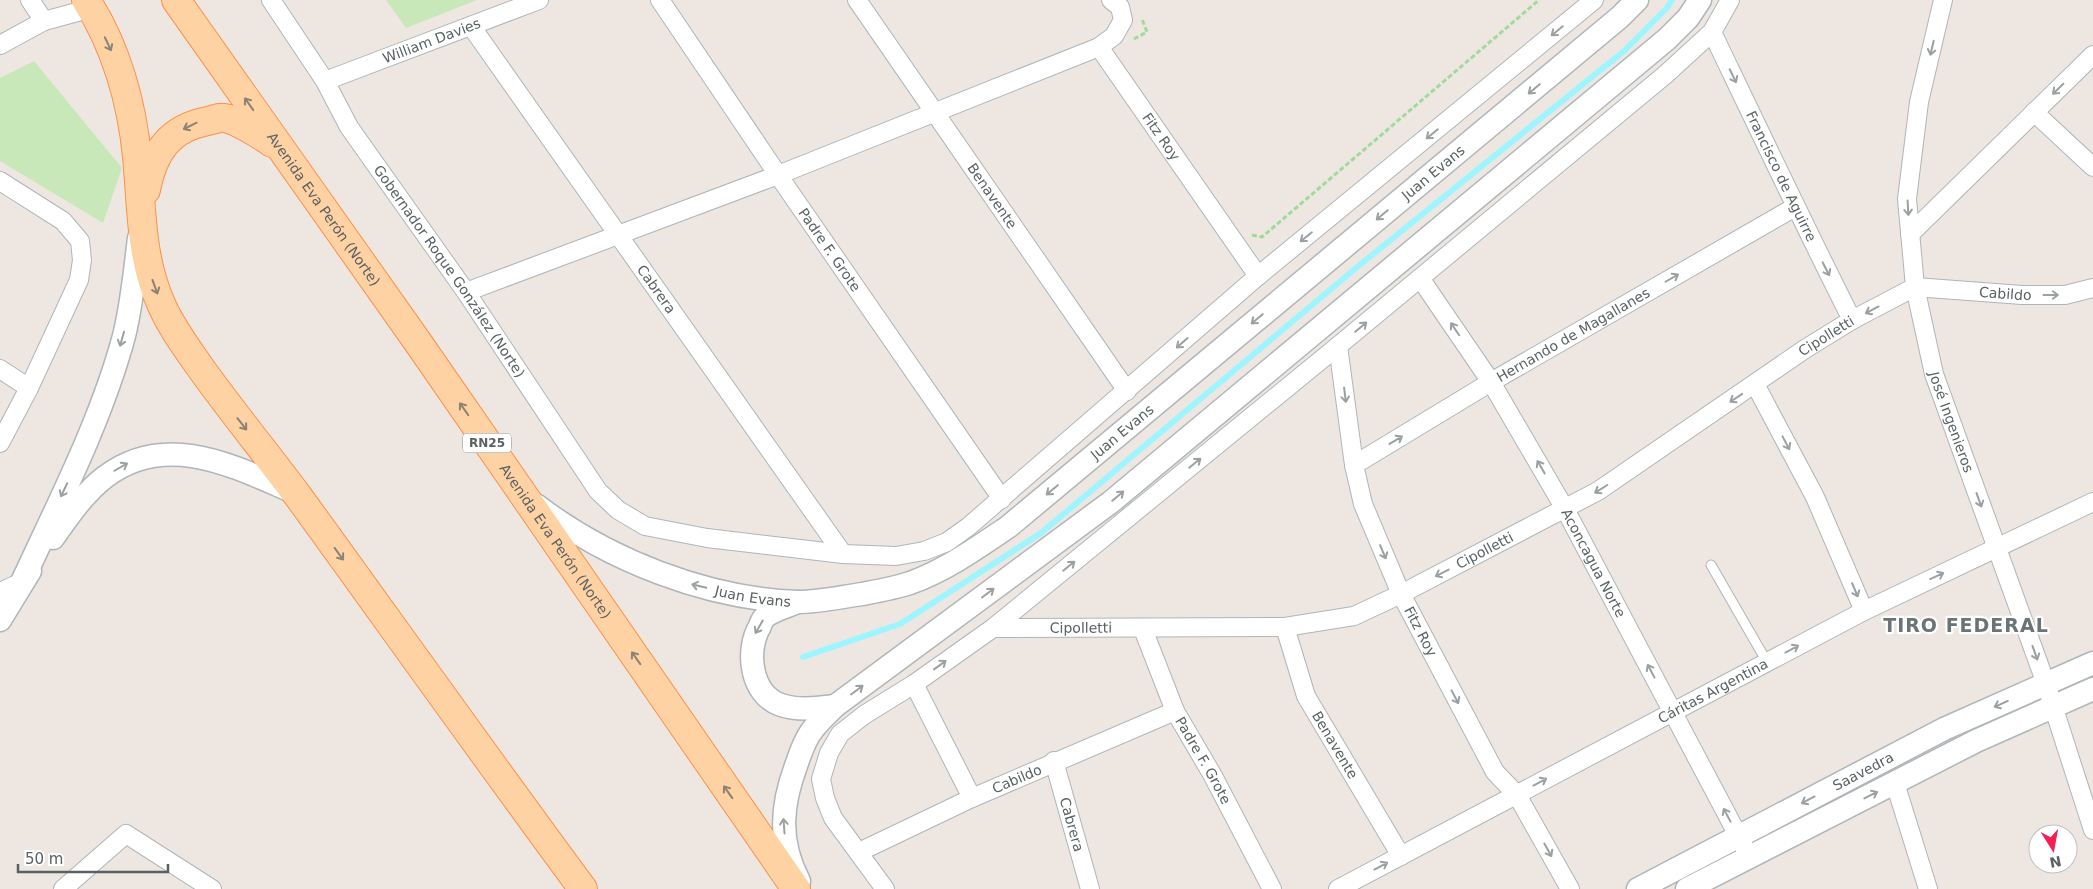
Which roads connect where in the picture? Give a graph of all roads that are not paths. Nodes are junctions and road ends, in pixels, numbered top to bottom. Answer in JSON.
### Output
{"nodes":[{"id":1,"x":30,"y":0,"type":"edge"},
{"id":2,"x":176,"y":0,"type":"edge"},
{"id":3,"x":271,"y":0,"type":"edge"},
{"id":4,"x":539,"y":0,"type":"edge"},
{"id":5,"x":660,"y":0,"type":"edge"},
{"id":6,"x":857,"y":0,"type":"edge"},
{"id":7,"x":1111,"y":0,"type":"edge"},
{"id":8,"x":1594,"y":0,"type":"edge"},
{"id":9,"x":1637,"y":0,"type":"edge"},
{"id":10,"x":1700,"y":0,"type":"edge"},
{"id":11,"x":1730,"y":0,"type":"edge"},
{"id":12,"x":1943,"y":0,"type":"edge"},
{"id":13,"x":89,"y":4,"type":"edge"},
{"id":14,"x":44,"y":21,"type":"junction"},
{"id":15,"x":471,"y":26,"type":"junction"},
{"id":16,"x":1712,"y":32,"type":"junction"},
{"id":17,"x":0,"y":45,"type":"edge"},
{"id":18,"x":1099,"y":48,"type":"junction"},
{"id":19,"x":2093,"y":55,"type":"edge"},
{"id":20,"x":325,"y":81,"type":"junction"},
{"id":21,"x":2034,"y":112,"type":"junction"},
{"id":22,"x":934,"y":113,"type":"junction"},
{"id":23,"x":281,"y":150,"type":"junction"},
{"id":24,"x":2093,"y":166,"type":"edge"},
{"id":25,"x":778,"y":175,"type":"junction"},
{"id":26,"x":0,"y":181,"type":"edge"},
{"id":27,"x":1795,"y":207,"type":"junction"},
{"id":28,"x":140,"y":222,"type":"junction"},
{"id":29,"x":1910,"y":234,"type":"junction"},
{"id":30,"x":619,"y":236,"type":"junction"},
{"id":31,"x":1258,"y":276,"type":"junction"},
{"id":32,"x":1420,"y":278,"type":"junction"},
{"id":33,"x":1915,"y":287,"type":"junction"},
{"id":34,"x":2093,"y":288,"type":"edge"},
{"id":35,"x":466,"y":292,"type":"junction"},
{"id":36,"x":1852,"y":320,"type":"junction"},
{"id":37,"x":1338,"y":346,"type":"junction"},
{"id":38,"x":0,"y":369,"type":"edge"},
{"id":39,"x":1491,"y":382,"type":"junction"},
{"id":40,"x":1755,"y":384,"type":"junction"},
{"id":41,"x":29,"y":388,"type":"junction"},
{"id":42,"x":1127,"y":391,"type":"junction"},
{"id":43,"x":0,"y":443,"type":"edge"},
{"id":44,"x":1354,"y":465,"type":"junction"},
{"id":45,"x":296,"y":493,"type":"junction"},
{"id":46,"x":524,"y":496,"type":"junction"},
{"id":47,"x":1002,"y":499,"type":"junction"},
{"id":48,"x":2093,"y":502,"type":"edge"},
{"id":49,"x":1565,"y":509,"type":"junction"},
{"id":50,"x":645,"y":526,"type":"joint"},
{"id":51,"x":1996,"y":548,"type":"junction"},
{"id":52,"x":843,"y":554,"type":"junction"},
{"id":53,"x":1711,"y":565,"type":"dead end"},
{"id":54,"x":22,"y":582,"type":"junction"},
{"id":55,"x":0,"y":592,"type":"edge"},
{"id":56,"x":1401,"y":594,"type":"junction"},
{"id":57,"x":799,"y":602,"type":"junction"},
{"id":58,"x":1864,"y":611,"type":"junction"},
{"id":59,"x":0,"y":620,"type":"edge"},
{"id":60,"x":1285,"y":627,"type":"junction"},
{"id":61,"x":993,"y":628,"type":"junction"},
{"id":62,"x":1144,"y":629,"type":"junction"},
{"id":63,"x":1767,"y":662,"type":"junction"},
{"id":64,"x":2093,"y":663,"type":"edge"},
{"id":65,"x":914,"y":684,"type":"junction"},
{"id":66,"x":2046,"y":684,"type":"junction"},
{"id":67,"x":2093,"y":689,"type":"edge"},
{"id":68,"x":835,"y":706,"type":"junction"},
{"id":69,"x":2054,"y":707,"type":"junction"},
{"id":70,"x":1176,"y":710,"type":"junction"},
{"id":71,"x":1673,"y":712,"type":"junction"},
{"id":72,"x":1054,"y":761,"type":"junction"},
{"id":73,"x":1895,"y":783,"type":"junction"},
{"id":74,"x":1517,"y":794,"type":"junction"},
{"id":75,"x":972,"y":798,"type":"junction"},
{"id":76,"x":2093,"y":830,"type":"edge"},
{"id":77,"x":1739,"y":837,"type":"junction"},
{"id":78,"x":859,"y":852,"type":"junction"},
{"id":79,"x":1401,"y":856,"type":"junction"},
{"id":80,"x":1750,"y":858,"type":"junction"},
{"id":81,"x":1667,"y":882,"type":"edge"},
{"id":82,"x":62,"y":889,"type":"edge"},
{"id":83,"x":212,"y":889,"type":"edge"},
{"id":84,"x":583,"y":889,"type":"edge"},
{"id":85,"x":796,"y":889,"type":"edge"},
{"id":86,"x":803,"y":889,"type":"edge"},
{"id":87,"x":885,"y":889,"type":"edge"},
{"id":88,"x":1090,"y":889,"type":"edge"},
{"id":89,"x":1272,"y":889,"type":"edge"},
{"id":90,"x":1338,"y":889,"type":"edge"},
{"id":91,"x":1570,"y":889,"type":"edge"},
{"id":92,"x":1638,"y":889,"type":"edge"},
{"id":93,"x":1687,"y":889,"type":"edge"},
{"id":94,"x":1928,"y":889,"type":"edge"}],
"edges":[{"from":1,"to":14,"type":"street"},
{"from":23,"to":2,"type":"main road","name":"Avenida Eva Perón (Norte)","number":"RN25","one_way":true},
{"from":3,"to":20,"type":"street","name":"Gobernador Roque González (Norte)"},
{"from":4,"to":15,"type":"street","name":"William Davies"},
{"from":5,"to":25,"type":"street","name":"Padre F. Grote"},
{"from":6,"to":22,"type":"street","name":"Benavente"},
{"from":7,"to":18,"type":"street"},
{"from":8,"to":31,"type":"street","name":"Juan Evans","one_way":true},
{"from":9,"to":57,"type":"street","name":"Juan Evans","one_way":true},
{"from":68,"to":10,"type":"street","one_way":true},
{"from":11,"to":16,"type":"street"},
{"from":12,"to":29,"type":"street","name":"José Ingenieros","one_way":true},
{"from":13,"to":14,"type":"street"},
{"from":13,"to":28,"type":"main road","one_way":true},
{"from":14,"to":17,"type":"street"},
{"from":15,"to":20,"type":"street","name":"William Davies"},
{"from":15,"to":30,"type":"street","name":"Cabrera"},
{"from":16,"to":27,"type":"street","name":"Francisco de Aguirre","one_way":true},
{"from":16,"to":32,"type":"street"},
{"from":18,"to":22,"type":"street"},
{"from":18,"to":31,"type":"street","name":"Fitz Roy"},
{"from":19,"to":21,"type":"street","one_way":true},
{"from":20,"to":35,"type":"street","name":"Gobernador Roque González (Norte)"},
{"from":21,"to":24,"type":"street"},
{"from":21,"to":29,"type":"street"},
{"from":22,"to":25,"type":"street"},
{"from":22,"to":42,"type":"street","name":"Benavente"},
{"from":23,"to":28,"type":"main road","one_way":true},
{"from":46,"to":23,"type":"main road","name":"Avenida Eva Perón (Norte)","number":"RN25","one_way":true},
{"from":25,"to":30,"type":"street"},
{"from":25,"to":47,"type":"street","name":"Padre F. Grote"},
{"from":26,"to":41,"type":"street"},
{"from":27,"to":36,"type":"street","name":"Francisco de Aguirre","one_way":true},
{"from":39,"to":27,"type":"street","name":"Hernando de Magallanes","one_way":true},
{"from":28,"to":45,"type":"main road","one_way":true},
{"from":28,"to":54,"type":"street","one_way":true},
{"from":29,"to":33,"type":"street","name":"José Ingenieros"},
{"from":30,"to":35,"type":"street"},
{"from":30,"to":52,"type":"street","name":"Cabrera"},
{"from":31,"to":42,"type":"street","name":"Juan Evans","one_way":true},
{"from":37,"to":32,"type":"street","one_way":true},
{"from":39,"to":32,"type":"street","name":"Aconcagua Norte","one_way":true},
{"from":33,"to":34,"type":"street","name":"Cabildo","one_way":true},
{"from":33,"to":36,"type":"street","name":"Cipolletti","one_way":true},
{"from":33,"to":51,"type":"street","name":"José Ingenieros","one_way":true},
{"from":35,"to":50,"type":"street","name":"Gobernador Roque González (Norte)"},
{"from":36,"to":40,"type":"street","name":"Cipolletti"},
{"from":37,"to":44,"type":"street","name":"Fitz Roy","one_way":true},
{"from":61,"to":37,"type":"street","one_way":true},
{"from":38,"to":41,"type":"street"},
{"from":44,"to":39,"type":"street","name":"Hernando de Magallanes","one_way":true},
{"from":49,"to":39,"type":"street","name":"Aconcagua Norte","one_way":true},
{"from":40,"to":49,"type":"street","name":"Cipolletti","one_way":true},
{"from":40,"to":58,"type":"street","one_way":true},
{"from":41,"to":43,"type":"street"},
{"from":42,"to":47,"type":"street","name":"Juan Evans"},
{"from":44,"to":56,"type":"street","name":"Fitz Roy","one_way":true},
{"from":54,"to":45,"type":"street","one_way":true},
{"from":45,"to":84,"type":"main road","one_way":true},
{"from":57,"to":46,"type":"street","name":"Juan Evans","one_way":true},
{"from":85,"to":46,"type":"main road","name":"Avenida Eva Perón (Norte)","number":"RN25","one_way":true},
{"from":47,"to":52,"type":"street","name":"Juan Evans"},
{"from":48,"to":51,"type":"street","name":"Cáritas Argentina"},
{"from":49,"to":56,"type":"street","name":"Cipolletti","one_way":true},
{"from":71,"to":49,"type":"street","name":"Aconcagua Norte","one_way":true},
{"from":50,"to":52,"type":"street","name":"Juan Evans"},
{"from":58,"to":51,"type":"street","name":"Cáritas Argentina","one_way":true},
{"from":51,"to":66,"type":"street","name":"José Ingenieros","one_way":true},
{"from":53,"to":63,"type":"lane"},
{"from":54,"to":55,"type":"street"},
{"from":54,"to":59,"type":"street"},
{"from":56,"to":60,"type":"street","name":"Cipolletti"},
{"from":56,"to":74,"type":"street","name":"Fitz Roy","one_way":true},
{"from":57,"to":68,"type":"street","one_way":true},
{"from":63,"to":58,"type":"street","name":"Cáritas Argentina","one_way":true},
{"from":60,"to":62,"type":"street","name":"Cipolletti"},
{"from":60,"to":79,"type":"street","name":"Benavente"},
{"from":61,"to":62,"type":"street","name":"Cipolletti"},
{"from":65,"to":61,"type":"street","one_way":true},
{"from":62,"to":70,"type":"street","name":"Padre F. Grote"},
{"from":63,"to":71,"type":"street","name":"Cáritas Argentina"},
{"from":64,"to":66,"type":"street","name":"Saavedra"},
{"from":65,"to":75,"type":"street"},
{"from":65,"to":78,"type":"street"},
{"from":66,"to":69,"type":"street","name":"José Ingenieros"},
{"from":66,"to":77,"type":"street","name":"Saavedra","one_way":true},
{"from":67,"to":69,"type":"street","name":"Saavedra"},
{"from":86,"to":68,"type":"street","one_way":true},
{"from":69,"to":73,"type":"street","name":"Saavedra"},
{"from":69,"to":76,"type":"street","name":"José Ingenieros"},
{"from":70,"to":72,"type":"street","name":"Cabildo"},
{"from":70,"to":89,"type":"street","name":"Padre F. Grote"},
{"from":74,"to":71,"type":"street","name":"Cáritas Argentina","one_way":true},
{"from":77,"to":71,"type":"street","name":"Aconcagua Norte","one_way":true},
{"from":72,"to":75,"type":"street","name":"Cabildo"},
{"from":72,"to":88,"type":"street","name":"Cabrera"},
{"from":80,"to":73,"type":"street","name":"Saavedra","one_way":true},
{"from":73,"to":94,"type":"street"},
{"from":74,"to":79,"type":"street","name":"Cáritas Argentina"},
{"from":74,"to":91,"type":"street","name":"Fitz Roy","one_way":true},
{"from":75,"to":78,"type":"street","name":"Cabildo"},
{"from":77,"to":80,"type":"street","name":"Aconcagua Norte"},
{"from":77,"to":81,"type":"street","name":"Saavedra"},
{"from":78,"to":87,"type":"street"},
{"from":90,"to":79,"type":"street","name":"Cáritas Argentina","one_way":true},
{"from":80,"to":93,"type":"street","name":"Saavedra"},
{"from":81,"to":92,"type":"street","name":"Saavedra"},
{"from":82,"to":83,"type":"street"}]}
